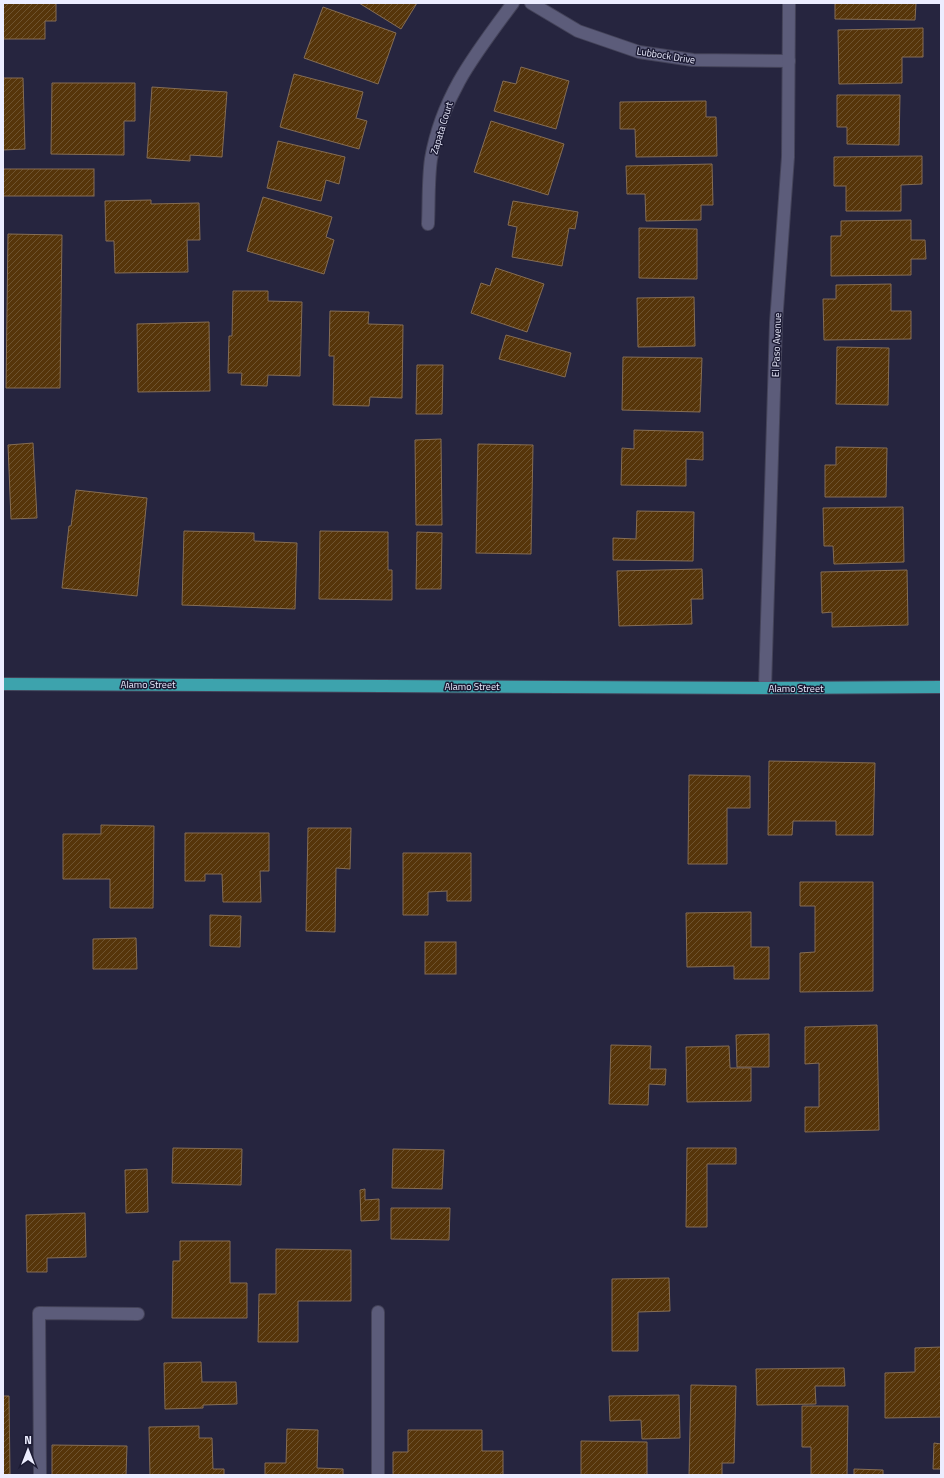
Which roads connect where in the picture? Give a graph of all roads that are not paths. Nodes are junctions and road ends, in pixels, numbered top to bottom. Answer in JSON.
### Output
{"nodes":[{"id":1,"x":513,"y":3,"type":"edge"},
{"id":2,"x":531,"y":3,"type":"edge"},
{"id":3,"x":789,"y":3,"type":"edge"},
{"id":4,"x":789,"y":61,"type":"junction"},
{"id":5,"x":428,"y":224,"type":"dead end"},
{"id":6,"x":3,"y":684,"type":"edge"},
{"id":7,"x":941,"y":687,"type":"edge"},
{"id":8,"x":765,"y":688,"type":"junction"},
{"id":9,"x":378,"y":1312,"type":"dead end"},
{"id":10,"x":138,"y":1314,"type":"dead end"},
{"id":11,"x":40,"y":1475,"type":"edge"},
{"id":12,"x":378,"y":1475,"type":"edge"}],
"edges":[{"from":1,"to":5,"type":"street","name":"Zapata Court"},
{"from":2,"to":4,"type":"street","name":"Lubbock Drive"},
{"from":3,"to":4,"type":"street","name":"El Paso Avenue"},
{"from":4,"to":8,"type":"street","name":"El Paso Avenue"},
{"from":6,"to":8,"type":"main road","name":"Alamo Street"},
{"from":7,"to":8,"type":"main road","name":"Alamo Street"},
{"from":9,"to":12,"type":"street"},
{"from":10,"to":11,"type":"street"}]}
